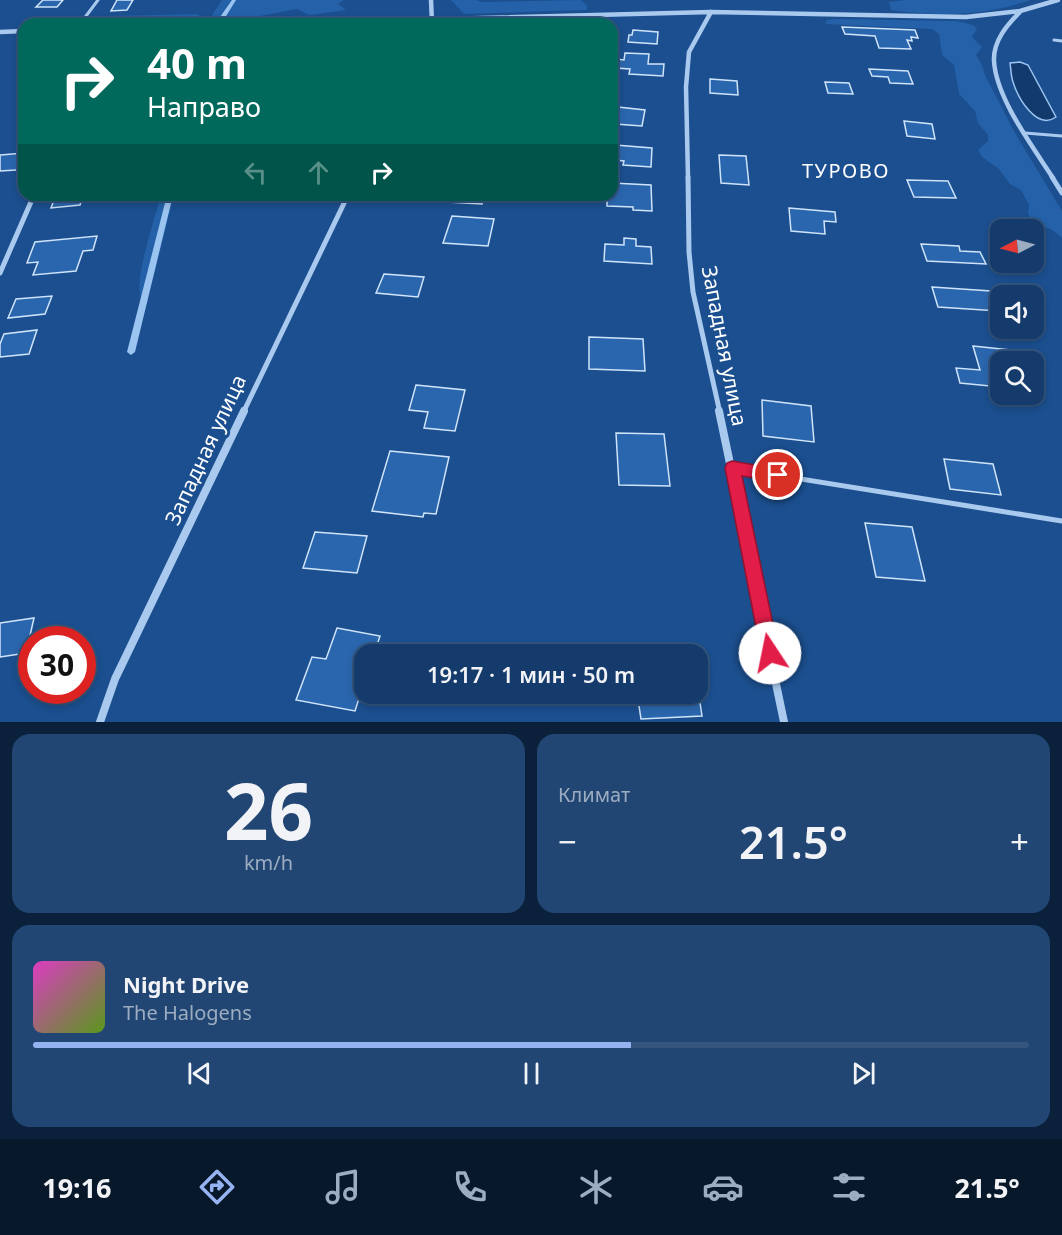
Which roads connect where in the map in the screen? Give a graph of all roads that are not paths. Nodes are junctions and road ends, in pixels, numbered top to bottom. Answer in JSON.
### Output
{"nodes":[{"id":1,"x":98,"y":0,"type":"edge"},
{"id":2,"x":431,"y":0,"type":"edge"},
{"id":3,"x":1058,"y":0,"type":"edge"},
{"id":4,"x":1020,"y":11,"type":"junction"},
{"id":5,"x":711,"y":12,"type":"junction"},
{"id":6,"x":85,"y":18,"type":"edge"},
{"id":7,"x":433,"y":18,"type":"edge"},
{"id":8,"x":544,"y":18,"type":"edge"},
{"id":9,"x":18,"y":31,"type":"edge"},
{"id":10,"x":0,"y":32,"type":"edge"},
{"id":11,"x":1054,"y":40,"type":"dead end"},
{"id":12,"x":1062,"y":41,"type":"edge"},
{"id":13,"x":1025,"y":134,"type":"junction"},
{"id":14,"x":1062,"y":136,"type":"edge"},
{"id":15,"x":1062,"y":193,"type":"edge"},
{"id":16,"x":31,"y":201,"type":"edge"},
{"id":17,"x":345,"y":201,"type":"edge"},
{"id":18,"x":0,"y":273,"type":"edge"},
{"id":19,"x":732,"y":468,"type":"junction"},
{"id":20,"x":1062,"y":521,"type":"edge"},
{"id":21,"x":100,"y":722,"type":"edge"},
{"id":22,"x":784,"y":722,"type":"edge"}],
"edges":[{"from":1,"to":6,"type":"lane"},
{"from":2,"to":7,"type":"street"},
{"from":3,"to":4,"type":"street"},
{"from":4,"to":5,"type":"street"},
{"from":4,"to":13,"type":"street"},
{"from":5,"to":8,"type":"street"},
{"from":5,"to":19,"type":"street","name":"Западная улица"},
{"from":9,"to":10,"type":"street"},
{"from":11,"to":12,"type":"lane"},
{"from":13,"to":14,"type":"lane"},
{"from":13,"to":15,"type":"street"},
{"from":16,"to":18,"type":"street"},
{"from":17,"to":21,"type":"street","name":"Западная улица"},
{"from":19,"to":20,"type":"lane"},
{"from":19,"to":22,"type":"street","name":"Западная улица"}]}
